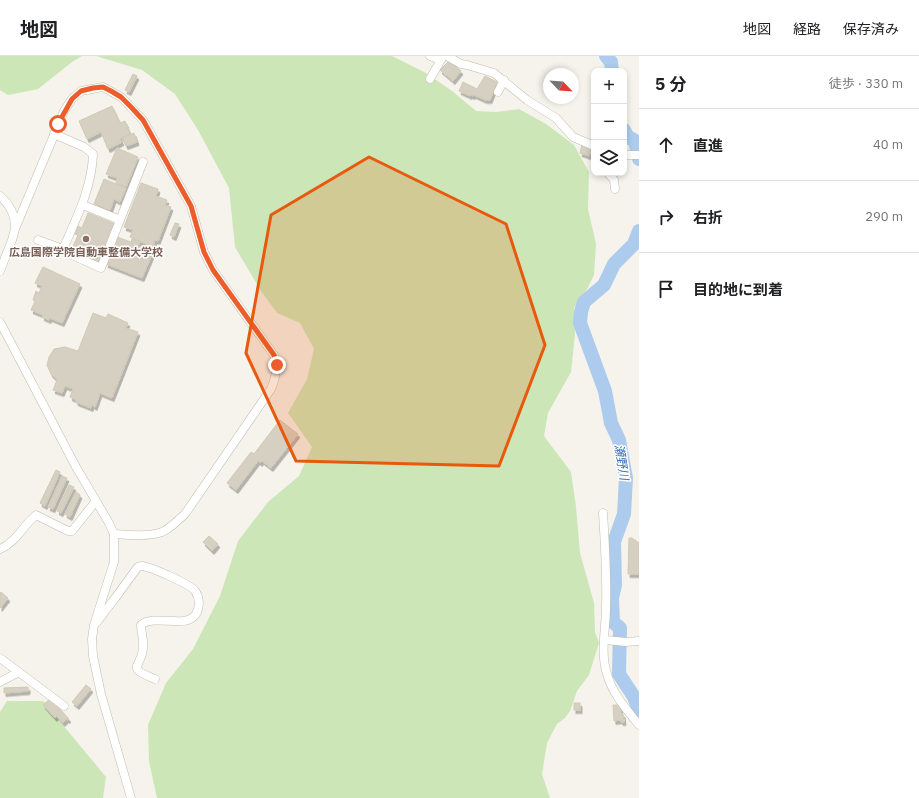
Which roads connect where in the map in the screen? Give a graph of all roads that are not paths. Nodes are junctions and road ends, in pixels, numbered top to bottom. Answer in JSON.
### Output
{"nodes":[{"id":1,"x":430,"y":56,"type":"edge"},
{"id":2,"x":444,"y":57,"type":"edge"},
{"id":3,"x":430,"y":79,"type":"dead end"},
{"id":4,"x":504,"y":80,"type":"junction"},
{"id":5,"x":498,"y":92,"type":"dead end"},
{"id":6,"x":54,"y":134,"type":"junction"},
{"id":7,"x":591,"y":145,"type":"edge"},
{"id":8,"x":627,"y":155,"type":"edge"},
{"id":9,"x":639,"y":155,"type":"edge"},
{"id":10,"x":143,"y":162,"type":"dead end"},
{"id":11,"x":611,"y":176,"type":"edge"},
{"id":12,"x":615,"y":189,"type":"dead end"},
{"id":13,"x":0,"y":196,"type":"edge"},
{"id":14,"x":82,"y":205,"type":"junction"},
{"id":15,"x":120,"y":220,"type":"junction"},
{"id":16,"x":15,"y":229,"type":"junction"},
{"id":17,"x":38,"y":240,"type":"dead end"},
{"id":18,"x":63,"y":249,"type":"junction"},
{"id":19,"x":0,"y":271,"type":"edge"},
{"id":20,"x":0,"y":322,"type":"edge"},
{"id":21,"x":96,"y":501,"type":"junction"},
{"id":22,"x":603,"y":513,"type":"dead end"},
{"id":23,"x":114,"y":534,"type":"junction"},
{"id":24,"x":0,"y":548,"type":"edge"},
{"id":25,"x":94,"y":625,"type":"junction"},
{"id":26,"x":605,"y":640,"type":"dead end"},
{"id":27,"x":639,"y":641,"type":"edge"},
{"id":28,"x":0,"y":658,"type":"edge"},
{"id":29,"x":19,"y":672,"type":"junction"},
{"id":30,"x":155,"y":679,"type":"dead end"},
{"id":31,"x":0,"y":682,"type":"edge"},
{"id":32,"x":64,"y":706,"type":"dead end"},
{"id":33,"x":639,"y":725,"type":"edge"},
{"id":34,"x":131,"y":798,"type":"edge"}],
"edges":[{"from":1,"to":2,"type":"street"},
{"from":2,"to":3,"type":"street"},
{"from":2,"to":4,"type":"street"},
{"from":4,"to":5,"type":"street"},
{"from":4,"to":7,"type":"street"},
{"from":6,"to":14,"type":"street"},
{"from":6,"to":16,"type":"street"},
{"from":6,"to":23,"type":"street"},
{"from":8,"to":9,"type":"street"},
{"from":10,"to":15,"type":"street"},
{"from":11,"to":12,"type":"street"},
{"from":13,"to":16,"type":"street"},
{"from":14,"to":15,"type":"street"},
{"from":14,"to":18,"type":"street"},
{"from":15,"to":18,"type":"street"},
{"from":16,"to":19,"type":"street"},
{"from":17,"to":18,"type":"street"},
{"from":20,"to":21,"type":"street"},
{"from":21,"to":23,"type":"street"},
{"from":21,"to":24,"type":"street"},
{"from":22,"to":33,"type":"street"},
{"from":23,"to":25,"type":"street"},
{"from":25,"to":30,"type":"street"},
{"from":25,"to":34,"type":"street"},
{"from":26,"to":27,"type":"street"},
{"from":28,"to":29,"type":"street"},
{"from":29,"to":31,"type":"street"},
{"from":29,"to":32,"type":"street"}]}
